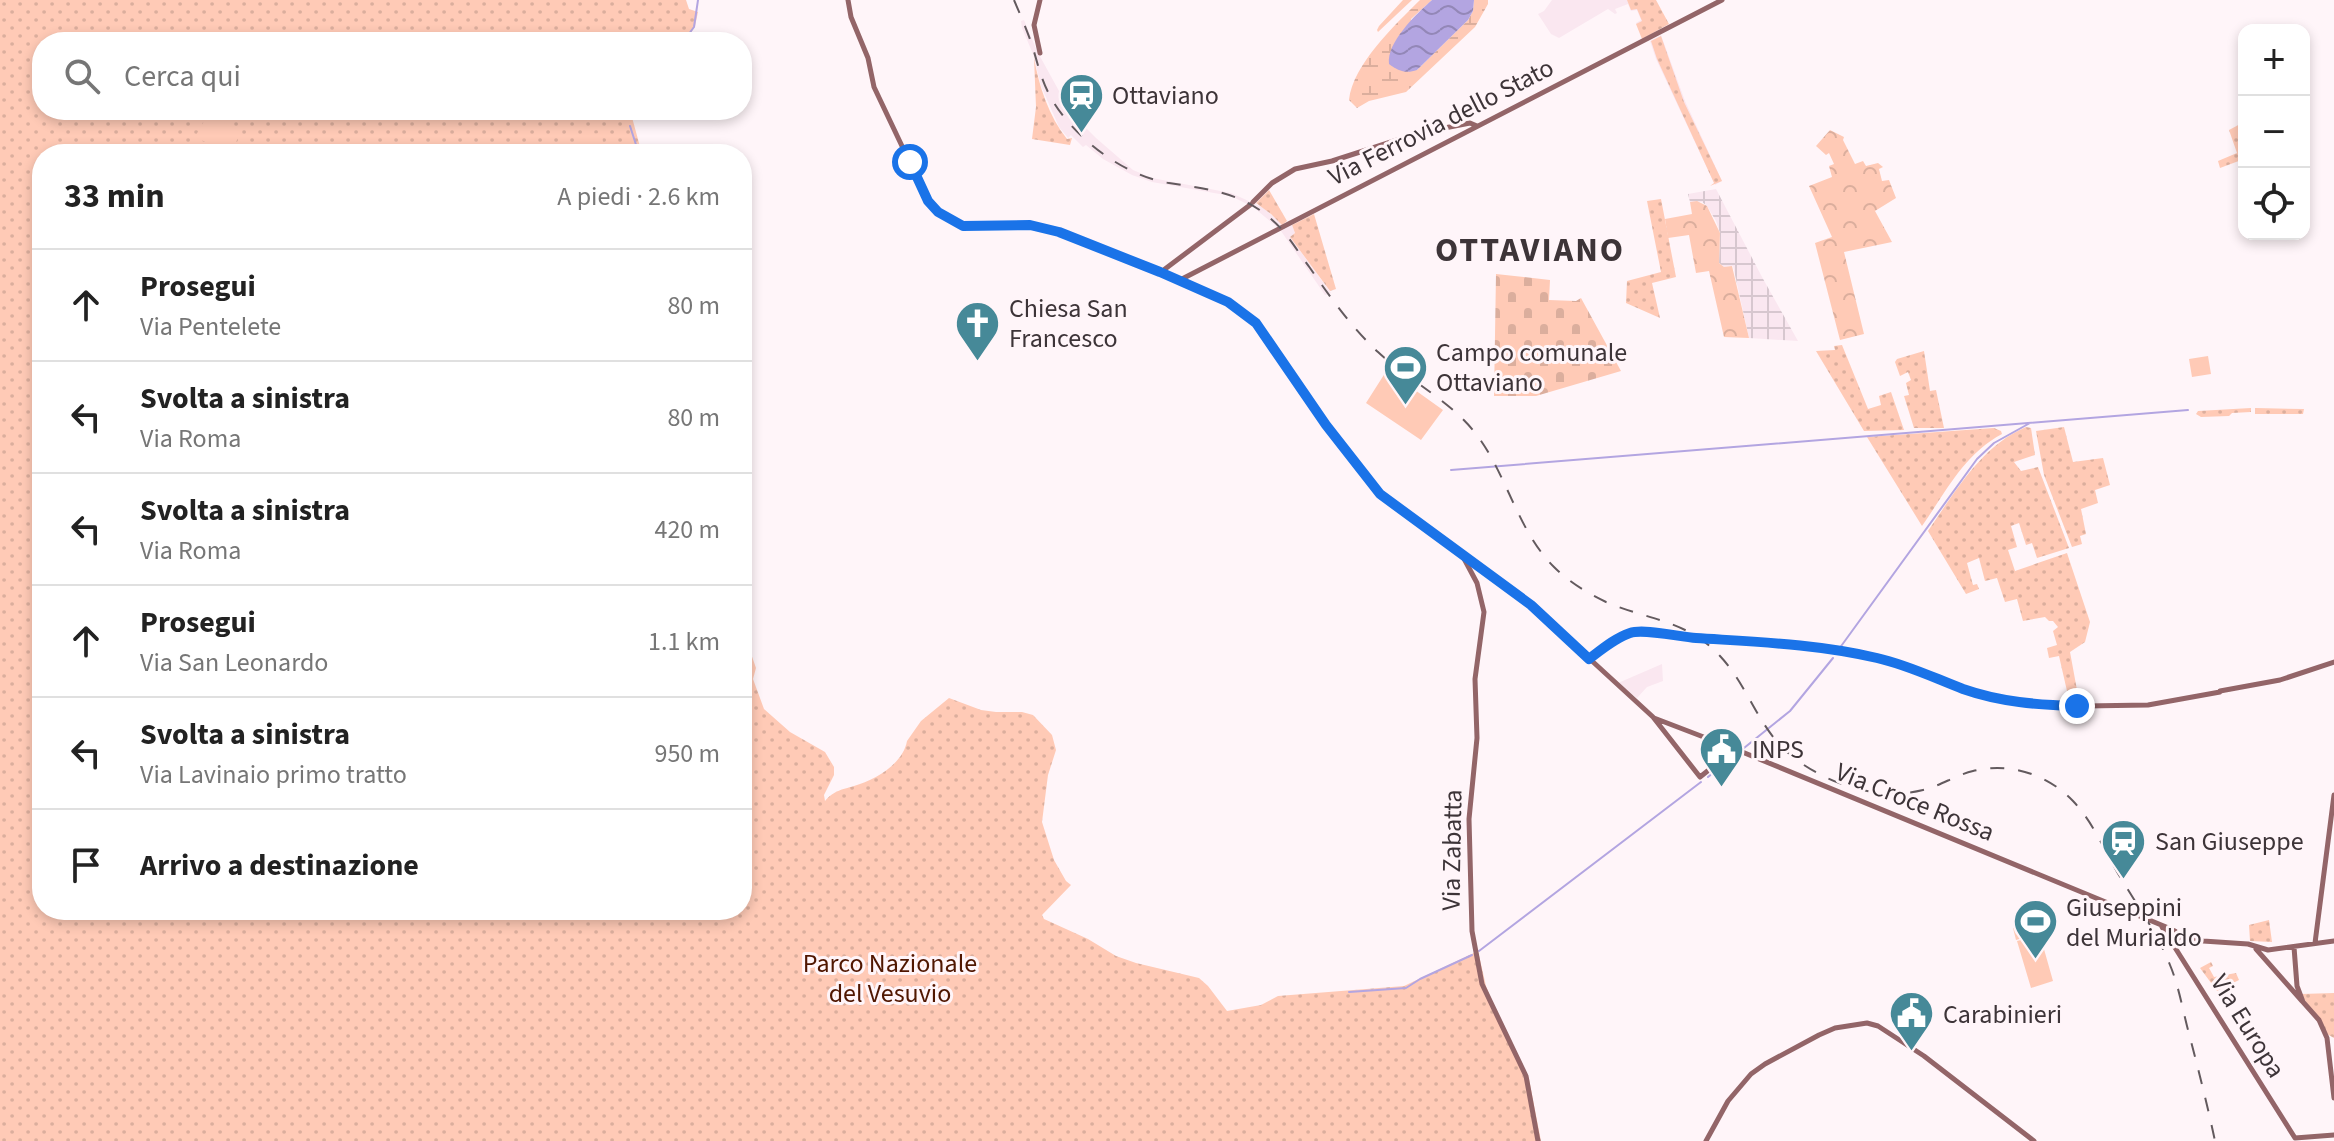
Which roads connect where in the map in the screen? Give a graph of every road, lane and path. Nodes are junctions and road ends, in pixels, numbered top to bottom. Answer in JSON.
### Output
{"nodes":[{"id":1,"x":848,"y":0,"type":"edge"},
{"id":2,"x":1040,"y":0,"type":"edge"},
{"id":3,"x":1722,"y":0,"type":"edge"},
{"id":4,"x":1040,"y":53,"type":"dead end"},
{"id":5,"x":1478,"y":126,"type":"junction"},
{"id":6,"x":1160,"y":272,"type":"junction"},
{"id":7,"x":1179,"y":281,"type":"junction"},
{"id":8,"x":1461,"y":553,"type":"junction"},
{"id":9,"x":1589,"y":659,"type":"junction"},
{"id":10,"x":2334,"y":662,"type":"edge"},
{"id":11,"x":1653,"y":717,"type":"junction"},
{"id":12,"x":1738,"y":750,"type":"junction"},
{"id":13,"x":2334,"y":795,"type":"edge"},
{"id":14,"x":2171,"y":931,"type":"junction"},
{"id":15,"x":2193,"y":939,"type":"junction"},
{"id":16,"x":2334,"y":941,"type":"edge"},
{"id":17,"x":2315,"y":943,"type":"junction"},
{"id":18,"x":2176,"y":947,"type":"junction"},
{"id":19,"x":2294,"y":947,"type":"junction"},
{"id":20,"x":2255,"y":948,"type":"junction"},
{"id":21,"x":2303,"y":1002,"type":"junction"},
{"id":22,"x":2334,"y":1098,"type":"edge"},
{"id":23,"x":2334,"y":1135,"type":"edge"},
{"id":24,"x":1538,"y":1141,"type":"edge"},
{"id":25,"x":1706,"y":1141,"type":"edge"},
{"id":26,"x":2034,"y":1141,"type":"edge"}],
"edges":[{"from":1,"to":6,"type":"main road"},
{"from":2,"to":4,"type":"main road"},
{"from":3,"to":5,"type":"main road","name":"Via Ferrovia dello Stato"},
{"from":5,"to":6,"type":"main road"},
{"from":5,"to":7,"type":"main road","name":"Via Ferrovia dello Stato"},
{"from":6,"to":7,"type":"main road"},
{"from":7,"to":8,"type":"main road"},
{"from":8,"to":9,"type":"main road"},
{"from":8,"to":24,"type":"main road","name":"Via Zabatta"},
{"from":9,"to":10,"type":"main road"},
{"from":9,"to":11,"type":"main road"},
{"from":11,"to":12,"type":"main road","name":"Via Croce Rossa"},
{"from":11,"to":12,"type":"main road"},
{"from":12,"to":14,"type":"main road","name":"Via Croce Rossa"},
{"from":13,"to":17,"type":"main road"},
{"from":14,"to":15,"type":"main road"},
{"from":14,"to":18,"type":"main road","name":"Via Europa"},
{"from":15,"to":18,"type":"main road"},
{"from":15,"to":20,"type":"main road"},
{"from":16,"to":17,"type":"main road"},
{"from":17,"to":19,"type":"main road"},
{"from":18,"to":23,"type":"main road","name":"Via Europa"},
{"from":19,"to":20,"type":"main road"},
{"from":19,"to":21,"type":"main road"},
{"from":20,"to":21,"type":"main road"},
{"from":21,"to":22,"type":"main road"},
{"from":25,"to":26,"type":"main road"}]}
